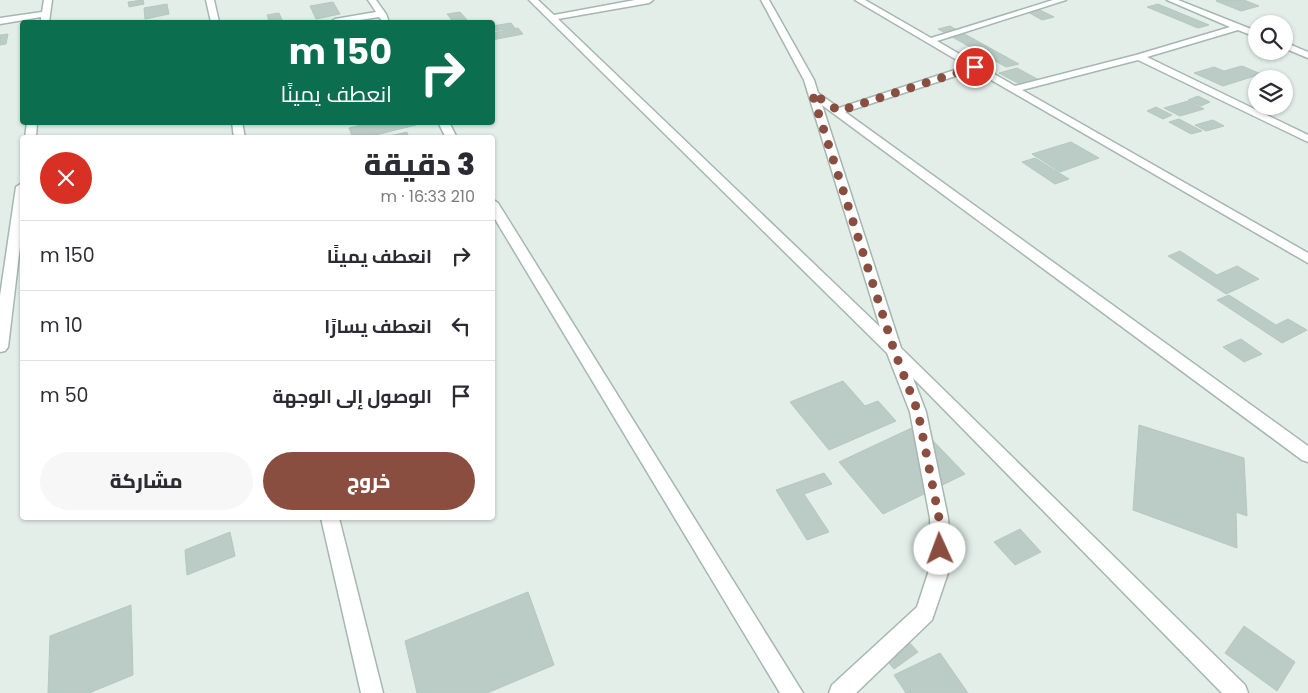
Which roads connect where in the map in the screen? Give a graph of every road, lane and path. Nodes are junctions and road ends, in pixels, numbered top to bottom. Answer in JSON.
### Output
{"nodes":[{"id":1,"x":48,"y":0,"type":"edge"},
{"id":2,"x":210,"y":0,"type":"edge"},
{"id":3,"x":373,"y":0,"type":"edge"},
{"id":4,"x":533,"y":0,"type":"edge"},
{"id":5,"x":649,"y":0,"type":"edge"},
{"id":6,"x":764,"y":0,"type":"edge"},
{"id":7,"x":859,"y":0,"type":"edge"},
{"id":8,"x":1062,"y":0,"type":"edge"},
{"id":9,"x":1172,"y":0,"type":"edge"},
{"id":10,"x":46,"y":18,"type":"edge"},
{"id":11,"x":384,"y":18,"type":"edge"},
{"id":12,"x":552,"y":18,"type":"junction"},
{"id":13,"x":215,"y":20,"type":"edge"},
{"id":14,"x":360,"y":20,"type":"edge"},
{"id":15,"x":0,"y":21,"type":"edge"},
{"id":16,"x":1239,"y":27,"type":"junction"},
{"id":17,"x":1248,"y":31,"type":"edge"},
{"id":18,"x":929,"y":41,"type":"junction"},
{"id":19,"x":1293,"y":49,"type":"edge"},
{"id":20,"x":1308,"y":55,"type":"edge"},
{"id":21,"x":1139,"y":57,"type":"junction"},
{"id":22,"x":975,"y":67,"type":"junction"},
{"id":23,"x":1014,"y":89,"type":"junction"},
{"id":24,"x":812,"y":93,"type":"junction"},
{"id":25,"x":839,"y":111,"type":"junction"},
{"id":26,"x":1308,"y":139,"type":"edge"},
{"id":27,"x":20,"y":202,"type":"edge"},
{"id":28,"x":495,"y":208,"type":"edge"},
{"id":29,"x":1308,"y":259,"type":"edge"},
{"id":30,"x":0,"y":347,"type":"edge"},
{"id":31,"x":894,"y":350,"type":"junction"},
{"id":32,"x":1308,"y":455,"type":"edge"},
{"id":33,"x":330,"y":520,"type":"edge"},
{"id":34,"x":372,"y":693,"type":"edge"},
{"id":35,"x":792,"y":693,"type":"edge"},
{"id":36,"x":840,"y":693,"type":"edge"},
{"id":37,"x":1237,"y":693,"type":"edge"}],
"edges":[{"from":1,"to":10,"type":"street"},
{"from":2,"to":13,"type":"street"},
{"from":3,"to":11,"type":"street"},
{"from":4,"to":12,"type":"street"},
{"from":5,"to":12,"type":"street"},
{"from":6,"to":24,"type":"street"},
{"from":7,"to":18,"type":"street"},
{"from":8,"to":18,"type":"street"},
{"from":9,"to":16,"type":"street"},
{"from":10,"to":15,"type":"street"},
{"from":11,"to":14,"type":"street"},
{"from":12,"to":31,"type":"street"},
{"from":16,"to":17,"type":"street"},
{"from":16,"to":21,"type":"street"},
{"from":18,"to":22,"type":"street"},
{"from":19,"to":20,"type":"street"},
{"from":21,"to":23,"type":"street"},
{"from":21,"to":26,"type":"street"},
{"from":22,"to":23,"type":"street"},
{"from":22,"to":25,"type":"street"},
{"from":23,"to":29,"type":"street"},
{"from":24,"to":25,"type":"street"},
{"from":24,"to":31,"type":"street"},
{"from":25,"to":32,"type":"street"},
{"from":27,"to":30,"type":"street"},
{"from":28,"to":35,"type":"street"},
{"from":31,"to":36,"type":"street"},
{"from":31,"to":37,"type":"street"},
{"from":33,"to":34,"type":"street"}]}
